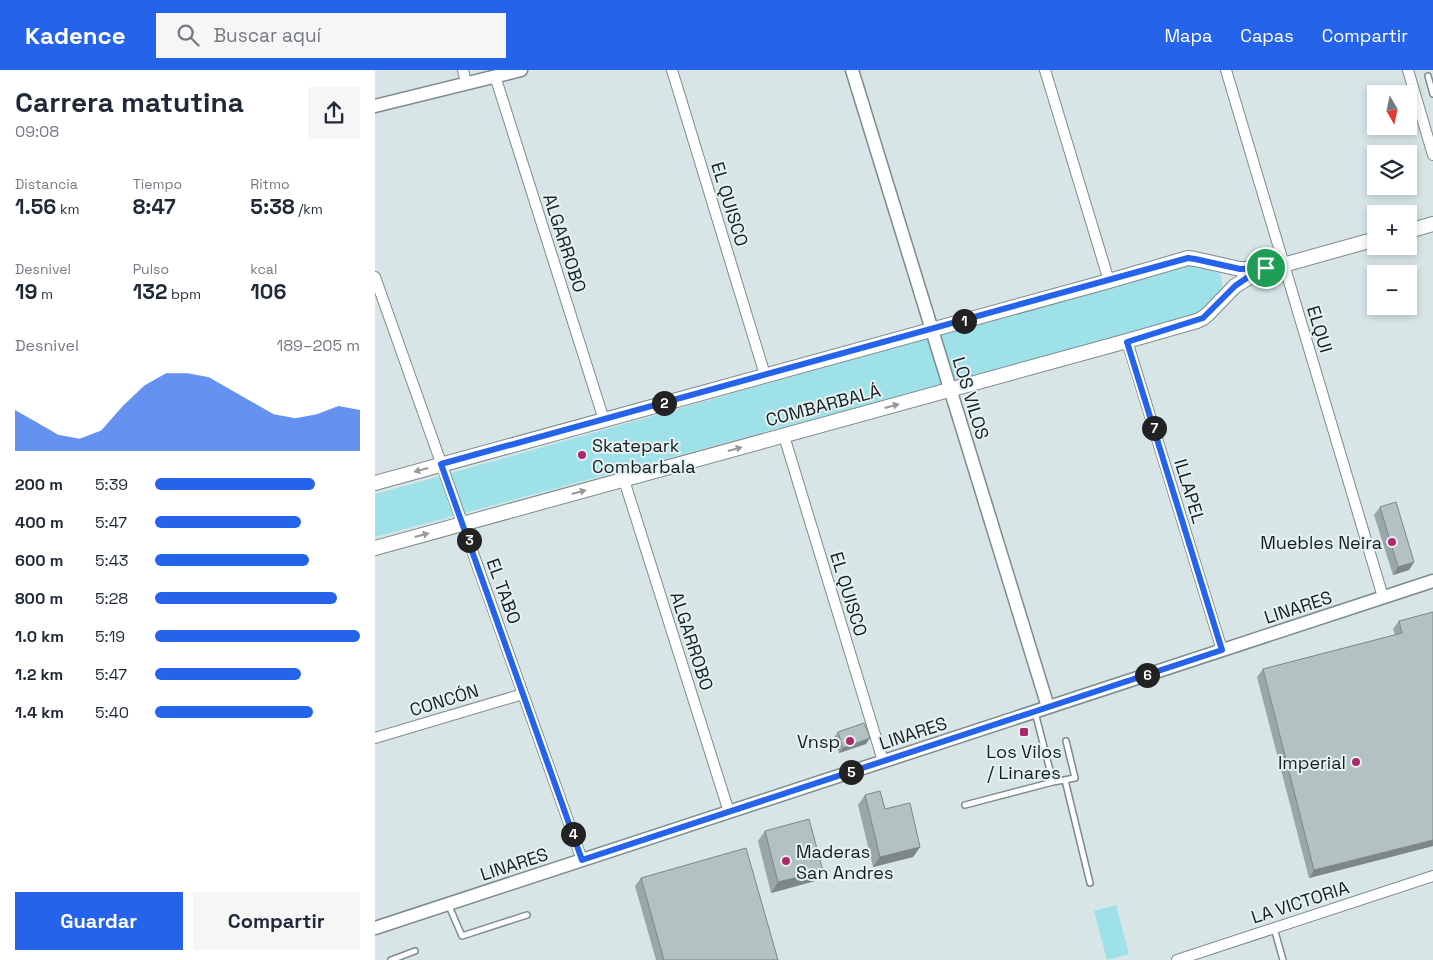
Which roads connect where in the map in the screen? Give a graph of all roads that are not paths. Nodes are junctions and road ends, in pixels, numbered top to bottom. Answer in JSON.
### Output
{"nodes":[{"id":1,"x":463,"y":70,"type":"edge"},
{"id":2,"x":521,"y":70,"type":"edge"},
{"id":3,"x":672,"y":70,"type":"edge"},
{"id":4,"x":851,"y":70,"type":"edge"},
{"id":5,"x":1045,"y":70,"type":"edge"},
{"id":6,"x":1226,"y":70,"type":"edge"},
{"id":7,"x":1407,"y":70,"type":"edge"},
{"id":8,"x":495,"y":76,"type":"junction"},
{"id":9,"x":1428,"y":76,"type":"dead end"},
{"id":10,"x":466,"y":84,"type":"junction"},
{"id":11,"x":1433,"y":94,"type":"edge"},
{"id":12,"x":375,"y":106,"type":"edge"},
{"id":13,"x":1433,"y":155,"type":"edge"},
{"id":14,"x":1433,"y":224,"type":"edge"},
{"id":15,"x":1417,"y":229,"type":"edge"},
{"id":16,"x":1367,"y":241,"type":"edge"},
{"id":17,"x":1218,"y":264,"type":"junction"},
{"id":18,"x":1284,"y":264,"type":"junction"},
{"id":19,"x":1266,"y":268,"type":"junction"},
{"id":20,"x":375,"y":277,"type":"edge"},
{"id":21,"x":1109,"y":281,"type":"junction"},
{"id":22,"x":378,"y":293,"type":"edge"},
{"id":23,"x":1228,"y":294,"type":"junction"},
{"id":24,"x":931,"y":330,"type":"junction"},
{"id":25,"x":1127,"y":342,"type":"junction"},
{"id":26,"x":765,"y":375,"type":"junction"},
{"id":27,"x":950,"y":390,"type":"junction"},
{"id":28,"x":604,"y":420,"type":"junction"},
{"id":29,"x":784,"y":436,"type":"junction"},
{"id":30,"x":441,"y":464,"type":"junction"},
{"id":31,"x":623,"y":480,"type":"junction"},
{"id":32,"x":375,"y":483,"type":"edge"},
{"id":33,"x":463,"y":524,"type":"junction"},
{"id":34,"x":375,"y":548,"type":"edge"},
{"id":35,"x":1433,"y":581,"type":"edge"},
{"id":36,"x":1383,"y":597,"type":"junction"},
{"id":37,"x":1222,"y":650,"type":"junction"},
{"id":38,"x":523,"y":694,"type":"junction"},
{"id":39,"x":1048,"y":707,"type":"junction"},
{"id":40,"x":1035,"y":712,"type":"junction"},
{"id":41,"x":375,"y":738,"type":"edge"},
{"id":42,"x":1066,"y":742,"type":"dead end"},
{"id":43,"x":883,"y":761,"type":"junction"},
{"id":44,"x":1065,"y":780,"type":"junction"},
{"id":45,"x":1053,"y":782,"type":"junction"},
{"id":46,"x":965,"y":804,"type":"dead end"},
{"id":47,"x":729,"y":812,"type":"junction"},
{"id":48,"x":582,"y":860,"type":"junction"},
{"id":49,"x":1433,"y":876,"type":"edge"},
{"id":50,"x":1089,"y":883,"type":"dead end"},
{"id":51,"x":449,"y":904,"type":"junction"},
{"id":52,"x":527,"y":915,"type":"dead end"},
{"id":53,"x":375,"y":928,"type":"edge"},
{"id":54,"x":1274,"y":928,"type":"junction"},
{"id":55,"x":415,"y":951,"type":"dead end"},
{"id":56,"x":391,"y":960,"type":"edge"},
{"id":57,"x":1177,"y":960,"type":"edge"},
{"id":58,"x":1283,"y":960,"type":"edge"}],
"edges":[{"from":1,"to":10,"type":"street"},
{"from":2,"to":8,"type":"street"},
{"from":3,"to":26,"type":"street","name":"EL QUISCO"},
{"from":4,"to":24,"type":"street","name":"LOS VILOS"},
{"from":5,"to":21,"type":"street"},
{"from":6,"to":18,"type":"street","name":"ELQUI"},
{"from":7,"to":13,"type":"street"},
{"from":8,"to":10,"type":"street"},
{"from":8,"to":28,"type":"street","name":"ALGARROBO"},
{"from":9,"to":11,"type":"lane"},
{"from":10,"to":12,"type":"street"},
{"from":14,"to":15,"type":"main road"},
{"from":16,"to":18,"type":"main road","name":"COMBARBALÁ"},
{"from":17,"to":19,"type":"main road","name":"COMBARBALÁ"},
{"from":17,"to":21,"type":"main road","name":"COMBARBALÁ"},
{"from":17,"to":23,"type":"main road"},
{"from":18,"to":19,"type":"main road","name":"COMBARBALÁ"},
{"from":18,"to":36,"type":"street","name":"ELQUI"},
{"from":19,"to":23,"type":"main road","name":"COMBARBALÁ"},
{"from":20,"to":22,"type":"street","name":"EL TABO"},
{"from":21,"to":24,"type":"main road","name":"COMBARBALÁ"},
{"from":22,"to":30,"type":"street","name":"EL TABO"},
{"from":23,"to":25,"type":"main road","name":"COMBARBALÁ"},
{"from":24,"to":26,"type":"main road","name":"COMBARBALÁ"},
{"from":24,"to":27,"type":"street","name":"LOS VILOS"},
{"from":25,"to":27,"type":"main road","name":"COMBARBALÁ"},
{"from":25,"to":37,"type":"street","name":"ILLAPEL"},
{"from":26,"to":28,"type":"main road","name":"COMBARBALÁ"},
{"from":29,"to":27,"type":"main road","name":"COMBARBALÁ","one_way":true},
{"from":27,"to":39,"type":"street","name":"LOS VILOS"},
{"from":28,"to":30,"type":"main road","name":"COMBARBALÁ"},
{"from":31,"to":29,"type":"main road","name":"COMBARBALÁ","one_way":true},
{"from":29,"to":43,"type":"street","name":"EL QUISCO"},
{"from":30,"to":32,"type":"main road","name":"COMBARBALÁ","one_way":true},
{"from":30,"to":33,"type":"street","name":"EL TABO"},
{"from":33,"to":31,"type":"main road","name":"COMBARBALÁ","one_way":true},
{"from":31,"to":47,"type":"street","name":"ALGARROBO"},
{"from":34,"to":33,"type":"main road","name":"COMBARBALÁ","one_way":true},
{"from":33,"to":38,"type":"street","name":"EL TABO"},
{"from":35,"to":36,"type":"street","name":"LINARES"},
{"from":36,"to":37,"type":"street","name":"LINARES"},
{"from":37,"to":39,"type":"street","name":"LINARES"},
{"from":38,"to":41,"type":"street","name":"CONCÓN"},
{"from":38,"to":48,"type":"street","name":"EL TABO"},
{"from":39,"to":40,"type":"street","name":"LINARES"},
{"from":40,"to":43,"type":"street","name":"LINARES"},
{"from":40,"to":45,"type":"lane"},
{"from":42,"to":44,"type":"lane"},
{"from":43,"to":47,"type":"street","name":"LINARES"},
{"from":44,"to":45,"type":"lane"},
{"from":44,"to":50,"type":"lane"},
{"from":45,"to":46,"type":"lane"},
{"from":47,"to":48,"type":"street","name":"LINARES"},
{"from":48,"to":51,"type":"street","name":"LINARES"},
{"from":49,"to":54,"type":"street","name":"LA VICTORIA"},
{"from":51,"to":52,"type":"lane"},
{"from":51,"to":53,"type":"street","name":"LINARES"},
{"from":54,"to":57,"type":"street","name":"LA VICTORIA"},
{"from":54,"to":58,"type":"lane"},
{"from":55,"to":56,"type":"lane"}]}
